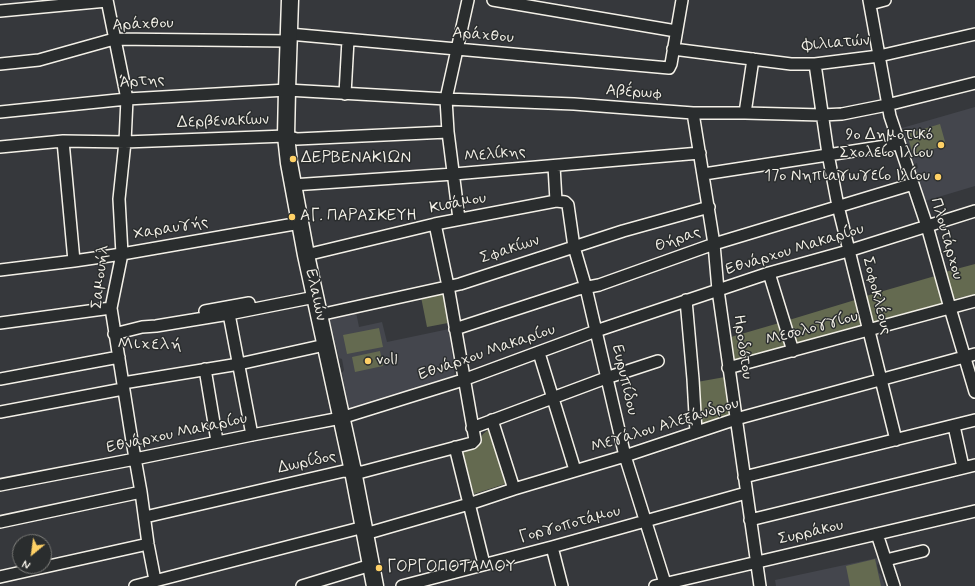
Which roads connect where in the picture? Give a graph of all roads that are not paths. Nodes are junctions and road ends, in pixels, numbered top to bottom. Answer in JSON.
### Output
{"nodes":[{"id":1,"x":290,"y":0,"type":"edge"},
{"id":2,"x":468,"y":0,"type":"edge"},
{"id":3,"x":493,"y":0,"type":"edge"},
{"id":4,"x":682,"y":0,"type":"edge"},
{"id":5,"x":885,"y":0,"type":"edge"},
{"id":6,"x":107,"y":1,"type":"edge"},
{"id":7,"x":869,"y":2,"type":"edge"},
{"id":8,"x":0,"y":11,"type":"edge"},
{"id":9,"x":676,"y":31,"type":"junction"},
{"id":10,"x":975,"y":34,"type":"edge"},
{"id":11,"x":289,"y":38,"type":"junction"},
{"id":12,"x":114,"y":39,"type":"junction"},
{"id":13,"x":348,"y":40,"type":"junction"},
{"id":14,"x":457,"y":50,"type":"junction"},
{"id":15,"x":673,"y":50,"type":"junction"},
{"id":16,"x":879,"y":56,"type":"junction"},
{"id":17,"x":752,"y":59,"type":"junction"},
{"id":18,"x":0,"y":64,"type":"edge"},
{"id":19,"x":815,"y":64,"type":"junction"},
{"id":20,"x":975,"y":83,"type":"edge"},
{"id":21,"x":286,"y":90,"type":"junction"},
{"id":22,"x":345,"y":94,"type":"junction"},
{"id":23,"x":126,"y":99,"type":"junction"},
{"id":24,"x":446,"y":99,"type":"junction"},
{"id":25,"x":887,"y":105,"type":"junction"},
{"id":26,"x":0,"y":112,"type":"edge"},
{"id":27,"x":693,"y":113,"type":"junction"},
{"id":28,"x":745,"y":113,"type":"junction"},
{"id":29,"x":822,"y":115,"type":"junction"},
{"id":30,"x":448,"y":132,"type":"junction"},
{"id":31,"x":286,"y":136,"type":"junction"},
{"id":32,"x":63,"y":141,"type":"junction"},
{"id":33,"x":126,"y":142,"type":"junction"},
{"id":34,"x":899,"y":144,"type":"junction"},
{"id":35,"x":0,"y":147,"type":"edge"},
{"id":36,"x":700,"y":153,"type":"junction"},
{"id":37,"x":828,"y":154,"type":"junction"},
{"id":38,"x":554,"y":166,"type":"junction"},
{"id":39,"x":454,"y":174,"type":"junction"},
{"id":40,"x":704,"y":174,"type":"junction"},
{"id":41,"x":913,"y":184,"type":"junction"},
{"id":42,"x":292,"y":185,"type":"junction"},
{"id":43,"x":556,"y":201,"type":"junction"},
{"id":44,"x":568,"y":205,"type":"joint"},
{"id":45,"x":838,"y":206,"type":"junction"},
{"id":46,"x":709,"y":207,"type":"junction"},
{"id":47,"x":975,"y":211,"type":"edge"},
{"id":48,"x":459,"y":219,"type":"junction"},
{"id":49,"x":300,"y":223,"type":"junction"},
{"id":50,"x":435,"y":224,"type":"junction"},
{"id":51,"x":926,"y":226,"type":"junction"},
{"id":52,"x":714,"y":244,"type":"junction"},
{"id":53,"x":574,"y":246,"type":"junction"},
{"id":54,"x":848,"y":251,"type":"junction"},
{"id":55,"x":122,"y":254,"type":"junction"},
{"id":56,"x":306,"y":254,"type":"junction"},
{"id":57,"x":74,"y":261,"type":"junction"},
{"id":58,"x":0,"y":270,"type":"edge"},
{"id":59,"x":769,"y":273,"type":"junction"},
{"id":60,"x":448,"y":286,"type":"junction"},
{"id":61,"x":586,"y":288,"type":"junction"},
{"id":62,"x":718,"y":290,"type":"junction"},
{"id":63,"x":315,"y":294,"type":"junction"},
{"id":64,"x":686,"y":300,"type":"junction"},
{"id":65,"x":975,"y":301,"type":"edge"},
{"id":66,"x":111,"y":308,"type":"junction"},
{"id":67,"x":950,"y":308,"type":"junction"},
{"id":68,"x":228,"y":314,"type":"junction"},
{"id":69,"x":319,"y":315,"type":"junction"},
{"id":70,"x":0,"y":322,"type":"edge"},
{"id":71,"x":142,"y":327,"type":"junction"},
{"id":72,"x":455,"y":329,"type":"junction"},
{"id":73,"x":868,"y":330,"type":"junction"},
{"id":74,"x":596,"y":331,"type":"junction"},
{"id":75,"x":114,"y":334,"type":"junction"},
{"id":76,"x":325,"y":345,"type":"junction"},
{"id":77,"x":793,"y":350,"type":"junction"},
{"id":78,"x":539,"y":353,"type":"junction"},
{"id":79,"x":970,"y":355,"type":"edge"},
{"id":80,"x":119,"y":357,"type":"junction"},
{"id":81,"x":658,"y":361,"type":"dead end"},
{"id":82,"x":238,"y":364,"type":"junction"},
{"id":83,"x":728,"y":368,"type":"junction"},
{"id":84,"x":205,"y":369,"type":"junction"},
{"id":85,"x":606,"y":378,"type":"junction"},
{"id":86,"x":0,"y":379,"type":"edge"},
{"id":87,"x":882,"y":379,"type":"junction"},
{"id":88,"x":463,"y":380,"type":"junction"},
{"id":89,"x":123,"y":386,"type":"junction"},
{"id":90,"x":975,"y":392,"type":"edge"},
{"id":91,"x":553,"y":398,"type":"junction"},
{"id":92,"x":0,"y":412,"type":"edge"},
{"id":93,"x":341,"y":418,"type":"junction"},
{"id":94,"x":736,"y":419,"type":"junction"},
{"id":95,"x":492,"y":420,"type":"junction"},
{"id":96,"x":975,"y":420,"type":"edge"},
{"id":97,"x":954,"y":426,"type":"junction"},
{"id":98,"x":472,"y":428,"type":"junction"},
{"id":99,"x":696,"y":432,"type":"junction"},
{"id":100,"x":252,"y":434,"type":"junction"},
{"id":101,"x":896,"y":440,"type":"junction"},
{"id":102,"x":217,"y":441,"type":"junction"},
{"id":103,"x":455,"y":447,"type":"junction"},
{"id":104,"x":625,"y":456,"type":"junction"},
{"id":105,"x":135,"y":459,"type":"junction"},
{"id":106,"x":975,"y":465,"type":"edge"},
{"id":107,"x":963,"y":468,"type":"junction"},
{"id":108,"x":575,"y":470,"type":"junction"},
{"id":109,"x":353,"y":471,"type":"junction"},
{"id":110,"x":744,"y":477,"type":"junction"},
{"id":111,"x":0,"y":484,"type":"edge"},
{"id":112,"x":514,"y":489,"type":"junction"},
{"id":113,"x":141,"y":492,"type":"junction"},
{"id":114,"x":746,"y":493,"type":"junction"},
{"id":115,"x":469,"y":504,"type":"junction"},
{"id":116,"x":975,"y":511,"type":"edge"},
{"id":117,"x":145,"y":517,"type":"junction"},
{"id":118,"x":645,"y":520,"type":"junction"},
{"id":119,"x":750,"y":520,"type":"junction"},
{"id":120,"x":0,"y":522,"type":"edge"},
{"id":121,"x":365,"y":530,"type":"junction"},
{"id":122,"x":877,"y":534,"type":"junction"},
{"id":123,"x":148,"y":544,"type":"junction"},
{"id":124,"x":552,"y":547,"type":"junction"},
{"id":125,"x":923,"y":551,"type":"dead end"},
{"id":126,"x":886,"y":560,"type":"junction"},
{"id":127,"x":757,"y":561,"type":"junction"},
{"id":128,"x":484,"y":564,"type":"junction"},
{"id":129,"x":371,"y":565,"type":"junction"},
{"id":130,"x":0,"y":577,"type":"edge"},
{"id":131,"x":155,"y":580,"type":"junction"},
{"id":132,"x":660,"y":585,"type":"edge"},
{"id":133,"x":135,"y":586,"type":"edge"},
{"id":134,"x":302,"y":586,"type":"edge"},
{"id":135,"x":375,"y":586,"type":"edge"},
{"id":136,"x":402,"y":586,"type":"edge"},
{"id":137,"x":562,"y":586,"type":"edge"},
{"id":138,"x":760,"y":586,"type":"edge"},
{"id":139,"x":894,"y":586,"type":"edge"}],
"edges":[{"from":1,"to":11,"type":"street","name":"Ελαιών"},
{"from":2,"to":14,"type":"street"},
{"from":3,"to":9,"type":"street"},
{"from":4,"to":9,"type":"street"},
{"from":5,"to":7,"type":"street"},
{"from":6,"to":8,"type":"street"},
{"from":6,"to":12,"type":"street","name":"Σαμουήλ"},
{"from":7,"to":16,"type":"street","name":"Πλουτάρχου"},
{"from":9,"to":15,"type":"street"},
{"from":10,"to":16,"type":"street","name":"Φιλιατών"},
{"from":11,"to":12,"type":"street","name":"Αράχθου"},
{"from":11,"to":13,"type":"street","name":"Αράχθου"},
{"from":11,"to":21,"type":"street","name":"Ελαιών"},
{"from":12,"to":18,"type":"street","name":"Αράχθου"},
{"from":12,"to":23,"type":"street","name":"Σαμουήλ"},
{"from":13,"to":14,"type":"street","name":"Αράχθου"},
{"from":13,"to":22,"type":"street"},
{"from":14,"to":15,"type":"street","name":"Αράχθου"},
{"from":14,"to":24,"type":"street"},
{"from":15,"to":17,"type":"street","name":"Φιλιατών"},
{"from":16,"to":19,"type":"street","name":"Φιλιατών"},
{"from":16,"to":25,"type":"street","name":"Πλουτάρχου"},
{"from":17,"to":19,"type":"street","name":"Φιλιατών"},
{"from":17,"to":28,"type":"street"},
{"from":19,"to":29,"type":"street","name":"Σοφοκλέους"},
{"from":20,"to":25,"type":"street","name":"Αβέρωφ"},
{"from":21,"to":22,"type":"street","name":"Αβέρωφ"},
{"from":21,"to":23,"type":"street","name":"Άρτης"},
{"from":21,"to":31,"type":"street","name":"Ελαιών"},
{"from":22,"to":24,"type":"street","name":"Αβέρωφ"},
{"from":23,"to":26,"type":"street","name":"Άρτης"},
{"from":23,"to":33,"type":"street","name":"Σαμουήλ"},
{"from":24,"to":27,"type":"street","name":"Αβέρωφ"},
{"from":24,"to":30,"type":"street"},
{"from":25,"to":29,"type":"street","name":"Αβέρωφ"},
{"from":25,"to":34,"type":"street","name":"Πλουτάρχου"},
{"from":27,"to":28,"type":"street","name":"Αβέρωφ"},
{"from":27,"to":36,"type":"street","name":"Ηροδότου"},
{"from":28,"to":29,"type":"street","name":"Αβέρωφ"},
{"from":29,"to":37,"type":"street","name":"Σοφοκλέους"},
{"from":30,"to":31,"type":"street","name":"Δερβενακίων"},
{"from":30,"to":39,"type":"street"},
{"from":31,"to":33,"type":"street","name":"Δερβενακίων"},
{"from":31,"to":42,"type":"street","name":"Ελαιών"},
{"from":32,"to":33,"type":"street","name":"Δερβενακίων"},
{"from":32,"to":35,"type":"street","name":"Δερβενακίων"},
{"from":32,"to":57,"type":"street"},
{"from":33,"to":55,"type":"street","name":"Σαμουήλ"},
{"from":34,"to":37,"type":"street"},
{"from":34,"to":41,"type":"street","name":"Πλουτάρχου"},
{"from":36,"to":38,"type":"street","name":"Μελίκης"},
{"from":36,"to":40,"type":"street","name":"Ηροδότου"},
{"from":37,"to":40,"type":"street"},
{"from":37,"to":45,"type":"street","name":"Σοφοκλέους"},
{"from":38,"to":39,"type":"street","name":"Μελίκης"},
{"from":38,"to":43,"type":"street"},
{"from":39,"to":42,"type":"street","name":"Μελίκης"},
{"from":39,"to":48,"type":"street"},
{"from":40,"to":46,"type":"street","name":"Ηροδότου"},
{"from":41,"to":45,"type":"street","name":"Θήρας"},
{"from":41,"to":51,"type":"street","name":"Πλουτάρχου"},
{"from":42,"to":49,"type":"street","name":"Ελαιών"},
{"from":43,"to":44,"type":"street","name":"Κισάμου"},
{"from":43,"to":48,"type":"street","name":"Κισάμου"},
{"from":44,"to":53,"type":"street","name":"Ευρυπίδου"},
{"from":45,"to":52,"type":"street","name":"Θήρας"},
{"from":45,"to":54,"type":"street","name":"Σοφοκλέους"},
{"from":46,"to":52,"type":"street","name":"Ηροδότου"},
{"from":46,"to":53,"type":"street","name":"Σφακίων"},
{"from":47,"to":51,"type":"street","name":"Εθνάρχου Μακαρίου"},
{"from":48,"to":50,"type":"street","name":"Κισάμου"},
{"from":49,"to":55,"type":"street","name":"Χαραυγής"},
{"from":49,"to":56,"type":"street","name":"Ελαιών"},
{"from":50,"to":56,"type":"street","name":"Κισάμου"},
{"from":50,"to":60,"type":"street"},
{"from":51,"to":54,"type":"street","name":"Εθνάρχου Μακαρίου"},
{"from":51,"to":67,"type":"street","name":"Πλουτάρχου"},
{"from":52,"to":61,"type":"street","name":"Θήρας"},
{"from":52,"to":62,"type":"street","name":"Ηροδότου"},
{"from":53,"to":60,"type":"street","name":"Σφακίων"},
{"from":53,"to":61,"type":"street","name":"Ευρυπίδου"},
{"from":54,"to":59,"type":"street","name":"Εθνάρχου Μακαρίου"},
{"from":54,"to":73,"type":"street","name":"Σοφοκλέους"},
{"from":55,"to":57,"type":"street","name":"Χαραυγής"},
{"from":55,"to":66,"type":"street","name":"Σαμουήλ"},
{"from":56,"to":63,"type":"street","name":"Ελαιών"},
{"from":57,"to":58,"type":"street","name":"Χαραυγής"},
{"from":59,"to":62,"type":"street","name":"Εθνάρχου Μακαρίου"},
{"from":59,"to":77,"type":"street"},
{"from":60,"to":69,"type":"street","name":"Σφακίων"},
{"from":60,"to":72,"type":"street"},
{"from":61,"to":72,"type":"street","name":"Θήρας"},
{"from":61,"to":74,"type":"street","name":"Ευρυπίδου"},
{"from":62,"to":64,"type":"street","name":"Εθνάρχου Μακαρίου"},
{"from":62,"to":83,"type":"street","name":"Ηροδότου"},
{"from":63,"to":68,"type":"street"},
{"from":63,"to":69,"type":"street","name":"Ελαιών"},
{"from":63,"to":71,"type":"street"},
{"from":64,"to":74,"type":"street","name":"Εθνάρχου Μακαρίου"},
{"from":64,"to":99,"type":"street"},
{"from":65,"to":67,"type":"street","name":"Μεσολογγίου"},
{"from":66,"to":70,"type":"street"},
{"from":66,"to":75,"type":"street","name":"Σαμουήλ"},
{"from":67,"to":73,"type":"street","name":"Μεσολογγίου"},
{"from":67,"to":79,"type":"street","name":"Πλουτάρχου"},
{"from":68,"to":71,"type":"street"},
{"from":68,"to":82,"type":"street"},
{"from":69,"to":76,"type":"street","name":"Ελαιών"},
{"from":71,"to":75,"type":"street"},
{"from":72,"to":88,"type":"street"},
{"from":73,"to":77,"type":"street","name":"Μεσολογγίου"},
{"from":73,"to":87,"type":"street","name":"Σοφοκλέους"},
{"from":74,"to":78,"type":"street","name":"Εθνάρχου Μακαρίου"},
{"from":74,"to":85,"type":"street","name":"Ευρυπίδου"},
{"from":75,"to":80,"type":"street","name":"Σαμουήλ"},
{"from":76,"to":82,"type":"street"},
{"from":76,"to":93,"type":"street","name":"Ελαιών"},
{"from":77,"to":83,"type":"street","name":"Μεσολογγίου"},
{"from":78,"to":88,"type":"street","name":"Εθνάρχου Μακαρίου"},
{"from":78,"to":91,"type":"street"},
{"from":79,"to":87,"type":"street","name":"Μεγάλου Αλεξάνδρου"},
{"from":79,"to":90,"type":"street","name":"Πλουτάρχου"},
{"from":80,"to":86,"type":"street"},
{"from":80,"to":89,"type":"street","name":"Σαμουήλ"},
{"from":81,"to":85,"type":"street"},
{"from":82,"to":84,"type":"street"},
{"from":82,"to":100,"type":"street"},
{"from":83,"to":94,"type":"street","name":"Ηροδότου"},
{"from":84,"to":89,"type":"street"},
{"from":84,"to":102,"type":"street"},
{"from":85,"to":91,"type":"street"},
{"from":85,"to":104,"type":"street","name":"Ευρυπίδου"},
{"from":87,"to":94,"type":"street","name":"Μεγάλου Αλεξάνδρου"},
{"from":87,"to":101,"type":"street","name":"Σοφοκλέους"},
{"from":88,"to":93,"type":"street","name":"Εθνάρχου Μακαρίου"},
{"from":88,"to":98,"type":"street"},
{"from":89,"to":92,"type":"street"},
{"from":89,"to":105,"type":"street","name":"Σαμουήλ"},
{"from":91,"to":95,"type":"street"},
{"from":91,"to":108,"type":"street"},
{"from":93,"to":100,"type":"street","name":"Εθνάρχου Μακαρίου"},
{"from":93,"to":109,"type":"street","name":"Ελαιών"},
{"from":94,"to":99,"type":"street","name":"Μεγάλου Αλεξάνδρου"},
{"from":94,"to":110,"type":"street","name":"Ηροδότου"},
{"from":95,"to":98,"type":"street"},
{"from":95,"to":112,"type":"street"},
{"from":96,"to":97,"type":"street"},
{"from":97,"to":101,"type":"street"},
{"from":97,"to":107,"type":"street"},
{"from":98,"to":103,"type":"street","name":"Δωρίδος"},
{"from":99,"to":104,"type":"street","name":"Μεγάλου Αλεξάνδρου"},
{"from":100,"to":102,"type":"street","name":"Εθνάρχου Μακαρίου"},
{"from":101,"to":110,"type":"street"},
{"from":102,"to":105,"type":"street","name":"Εθνάρχου Μακαρίου"},
{"from":103,"to":109,"type":"street","name":"Δωρίδος"},
{"from":103,"to":115,"type":"street"},
{"from":104,"to":108,"type":"street","name":"Μεγάλου Αλεξάνδρου"},
{"from":104,"to":118,"type":"street","name":"Ευρυπίδου"},
{"from":105,"to":111,"type":"street","name":"Εθνάρχου Μακαρίου"},
{"from":105,"to":113,"type":"street","name":"Σαμουήλ"},
{"from":106,"to":107,"type":"street"},
{"from":107,"to":119,"type":"street"},
{"from":108,"to":112,"type":"street","name":"Μεγάλου Αλεξάνδρου"},
{"from":109,"to":117,"type":"street","name":"Δωρίδος"},
{"from":109,"to":121,"type":"street","name":"Ελαιών"},
{"from":110,"to":114,"type":"street","name":"Ηροδότου"},
{"from":112,"to":115,"type":"street","name":"Μεγάλου Αλεξάνδρου"},
{"from":113,"to":117,"type":"street","name":"Σαμουήλ"},
{"from":113,"to":120,"type":"street"},
{"from":114,"to":118,"type":"street","name":"Γοργοποτάμου"},
{"from":114,"to":119,"type":"street","name":"Ηροδότου"},
{"from":115,"to":121,"type":"street","name":"Μεγάλου Αλεξάνδρου"},
{"from":115,"to":128,"type":"street"},
{"from":116,"to":122,"type":"street","name":"Συρράκου"},
{"from":117,"to":123,"type":"street","name":"Σαμουήλ"},
{"from":118,"to":124,"type":"street","name":"Γοργοποτάμου"},
{"from":118,"to":132,"type":"street","name":"Ευρυπίδου"},
{"from":119,"to":127,"type":"street","name":"Ηροδότου"},
{"from":121,"to":129,"type":"street","name":"Ελαιών"},
{"from":121,"to":131,"type":"street","name":"Μεγάλου Αλεξάνδρου"},
{"from":122,"to":126,"type":"street"},
{"from":122,"to":127,"type":"street","name":"Συρράκου"},
{"from":123,"to":130,"type":"street"},
{"from":123,"to":131,"type":"street","name":"Σαμουήλ"},
{"from":124,"to":128,"type":"street","name":"Γοργοποτάμου"},
{"from":124,"to":137,"type":"street"},
{"from":125,"to":126,"type":"street"},
{"from":126,"to":139,"type":"street"},
{"from":127,"to":132,"type":"street","name":"Συρράκου"},
{"from":127,"to":138,"type":"street","name":"Ηροδότου"},
{"from":128,"to":136,"type":"street","name":"Γοργοποτάμου"},
{"from":129,"to":134,"type":"street"},
{"from":129,"to":135,"type":"street","name":"Ελαιών"},
{"from":131,"to":133,"type":"street","name":"Μεγάλου Αλεξάνδρου"}]}
